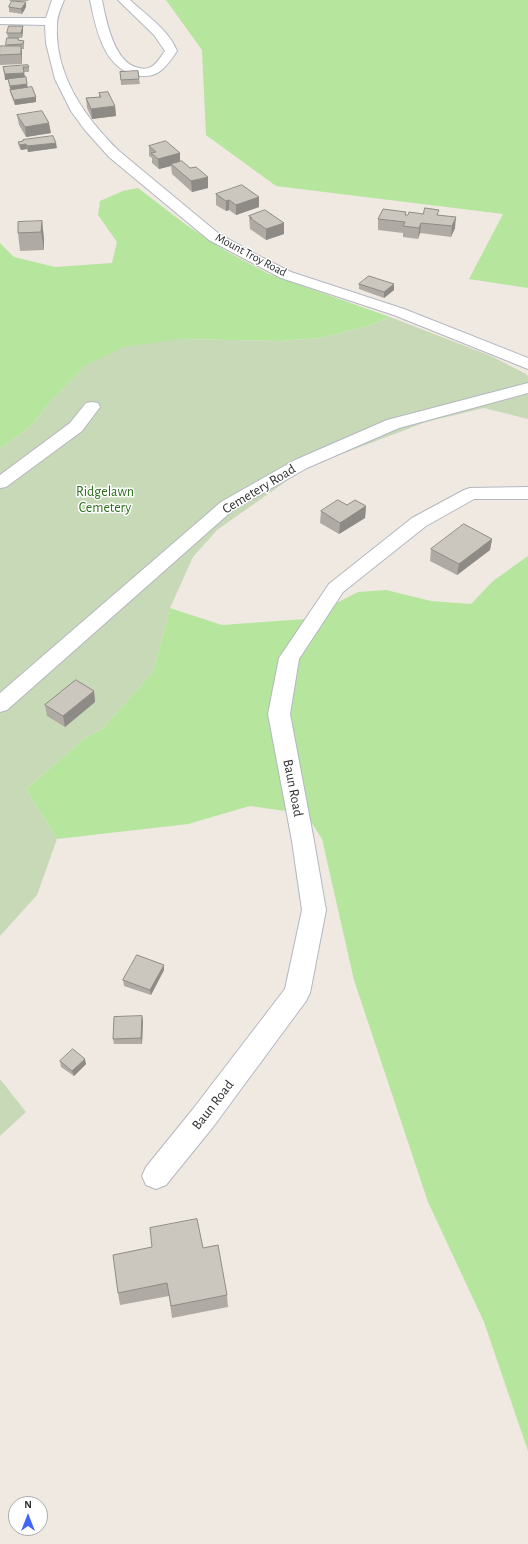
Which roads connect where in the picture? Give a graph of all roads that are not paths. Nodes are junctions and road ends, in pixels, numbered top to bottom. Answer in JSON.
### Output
{"nodes":[{"id":1,"x":58,"y":0,"type":"edge"},
{"id":2,"x":96,"y":0,"type":"edge"},
{"id":3,"x":124,"y":0,"type":"edge"},
{"id":4,"x":0,"y":21,"type":"edge"},
{"id":5,"x":51,"y":22,"type":"junction"},
{"id":6,"x":528,"y":364,"type":"edge"},
{"id":7,"x":528,"y":388,"type":"edge"},
{"id":8,"x":92,"y":407,"type":"dead end"},
{"id":9,"x":0,"y":483,"type":"edge"},
{"id":10,"x":528,"y":493,"type":"edge"},
{"id":11,"x":0,"y":705,"type":"edge"},
{"id":12,"x":156,"y":1176,"type":"dead end"}],
"edges":[{"from":1,"to":5,"type":"street","name":"Mount Troy Road"},
{"from":2,"to":3,"type":"street"},
{"from":4,"to":5,"type":"street"},
{"from":5,"to":6,"type":"street","name":"Mount Troy Road"},
{"from":7,"to":11,"type":"street","name":"Cemetery Road"},
{"from":8,"to":9,"type":"street"},
{"from":10,"to":12,"type":"street","name":"Baun Road"}]}
